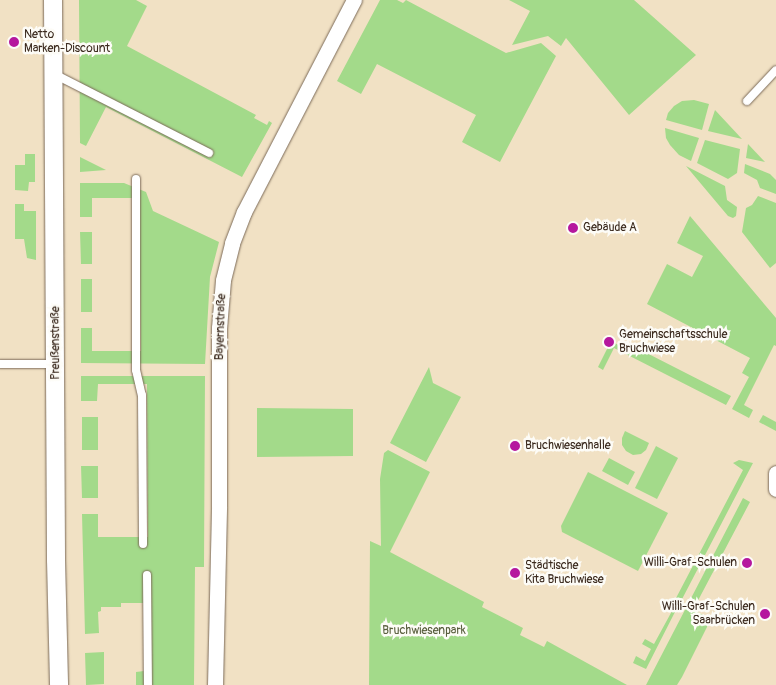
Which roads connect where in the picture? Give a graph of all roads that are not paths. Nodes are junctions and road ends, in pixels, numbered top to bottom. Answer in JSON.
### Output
{"nodes":[{"id":1,"x":53,"y":0,"type":"edge"},
{"id":2,"x":354,"y":0,"type":"edge"},
{"id":3,"x":776,"y":70,"type":"edge"},
{"id":4,"x":54,"y":74,"type":"junction"},
{"id":5,"x":746,"y":101,"type":"dead end"},
{"id":6,"x":209,"y":153,"type":"dead end"},
{"id":7,"x":136,"y":179,"type":"dead end"},
{"id":8,"x":0,"y":364,"type":"edge"},
{"id":9,"x":56,"y":364,"type":"junction"},
{"id":10,"x":776,"y":473,"type":"edge"},
{"id":11,"x":776,"y":489,"type":"edge"},
{"id":12,"x":143,"y":544,"type":"dead end"},
{"id":13,"x":146,"y":575,"type":"dead end"},
{"id":14,"x":59,"y":685,"type":"edge"},
{"id":15,"x":148,"y":685,"type":"edge"},
{"id":16,"x":215,"y":685,"type":"edge"}],
"edges":[{"from":1,"to":4,"type":"street","name":"Preußenstraße"},
{"from":2,"to":16,"type":"street","name":"Bayernstraße"},
{"from":3,"to":5,"type":"lane"},
{"from":4,"to":6,"type":"lane"},
{"from":4,"to":9,"type":"street","name":"Preußenstraße"},
{"from":7,"to":12,"type":"lane"},
{"from":8,"to":9,"type":"lane"},
{"from":9,"to":14,"type":"street","name":"Preußenstraße"},
{"from":10,"to":11,"type":"street"},
{"from":13,"to":15,"type":"lane"}]}
